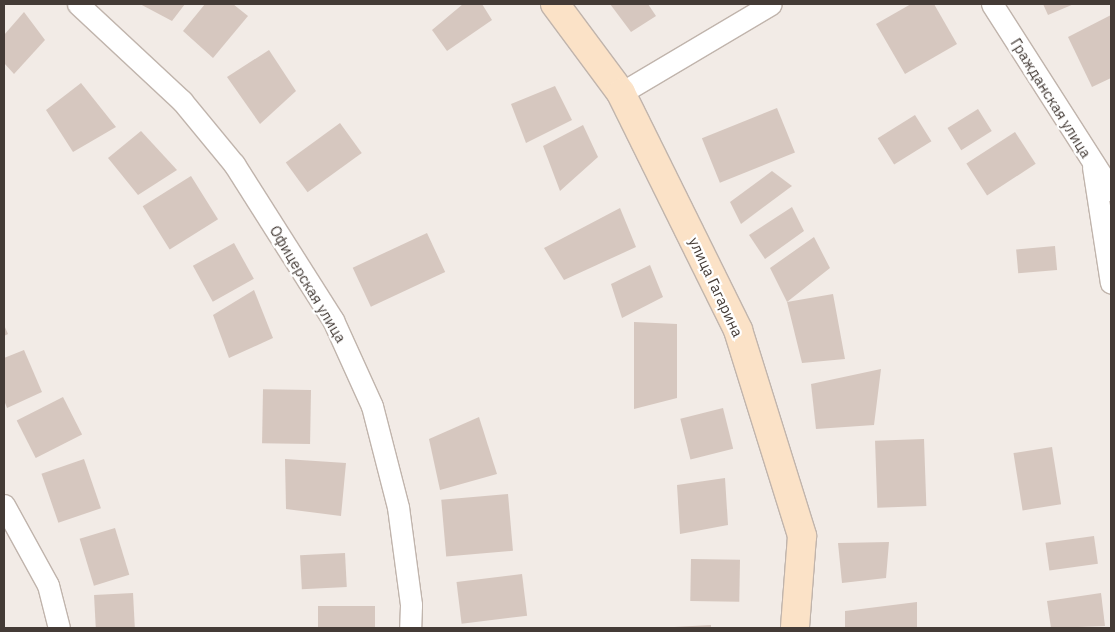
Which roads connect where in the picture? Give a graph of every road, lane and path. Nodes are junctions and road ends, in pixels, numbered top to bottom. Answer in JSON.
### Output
{"nodes":[{"id":1,"x":78,"y":4,"type":"edge"},
{"id":2,"x":555,"y":4,"type":"edge"},
{"id":3,"x":771,"y":4,"type":"edge"},
{"id":4,"x":992,"y":4,"type":"edge"},
{"id":5,"x":621,"y":93,"type":"junction"},
{"id":6,"x":1093,"y":166,"type":"junction"},
{"id":7,"x":1111,"y":190,"type":"edge"},
{"id":8,"x":1111,"y":283,"type":"edge"},
{"id":9,"x":4,"y":505,"type":"edge"},
{"id":10,"x":59,"y":628,"type":"edge"},
{"id":11,"x":410,"y":628,"type":"edge"},
{"id":12,"x":795,"y":628,"type":"edge"}],
"edges":[{"from":1,"to":11,"type":"street","name":"Офицерская улица"},
{"from":2,"to":5,"type":"main road","name":"улица Гагарина"},
{"from":3,"to":5,"type":"street"},
{"from":4,"to":6,"type":"street","name":"Гражданская улица"},
{"from":5,"to":12,"type":"main road","name":"улица Гагарина"},
{"from":6,"to":7,"type":"street","name":"Гражданская улица"},
{"from":6,"to":8,"type":"street"},
{"from":9,"to":10,"type":"street"}]}
